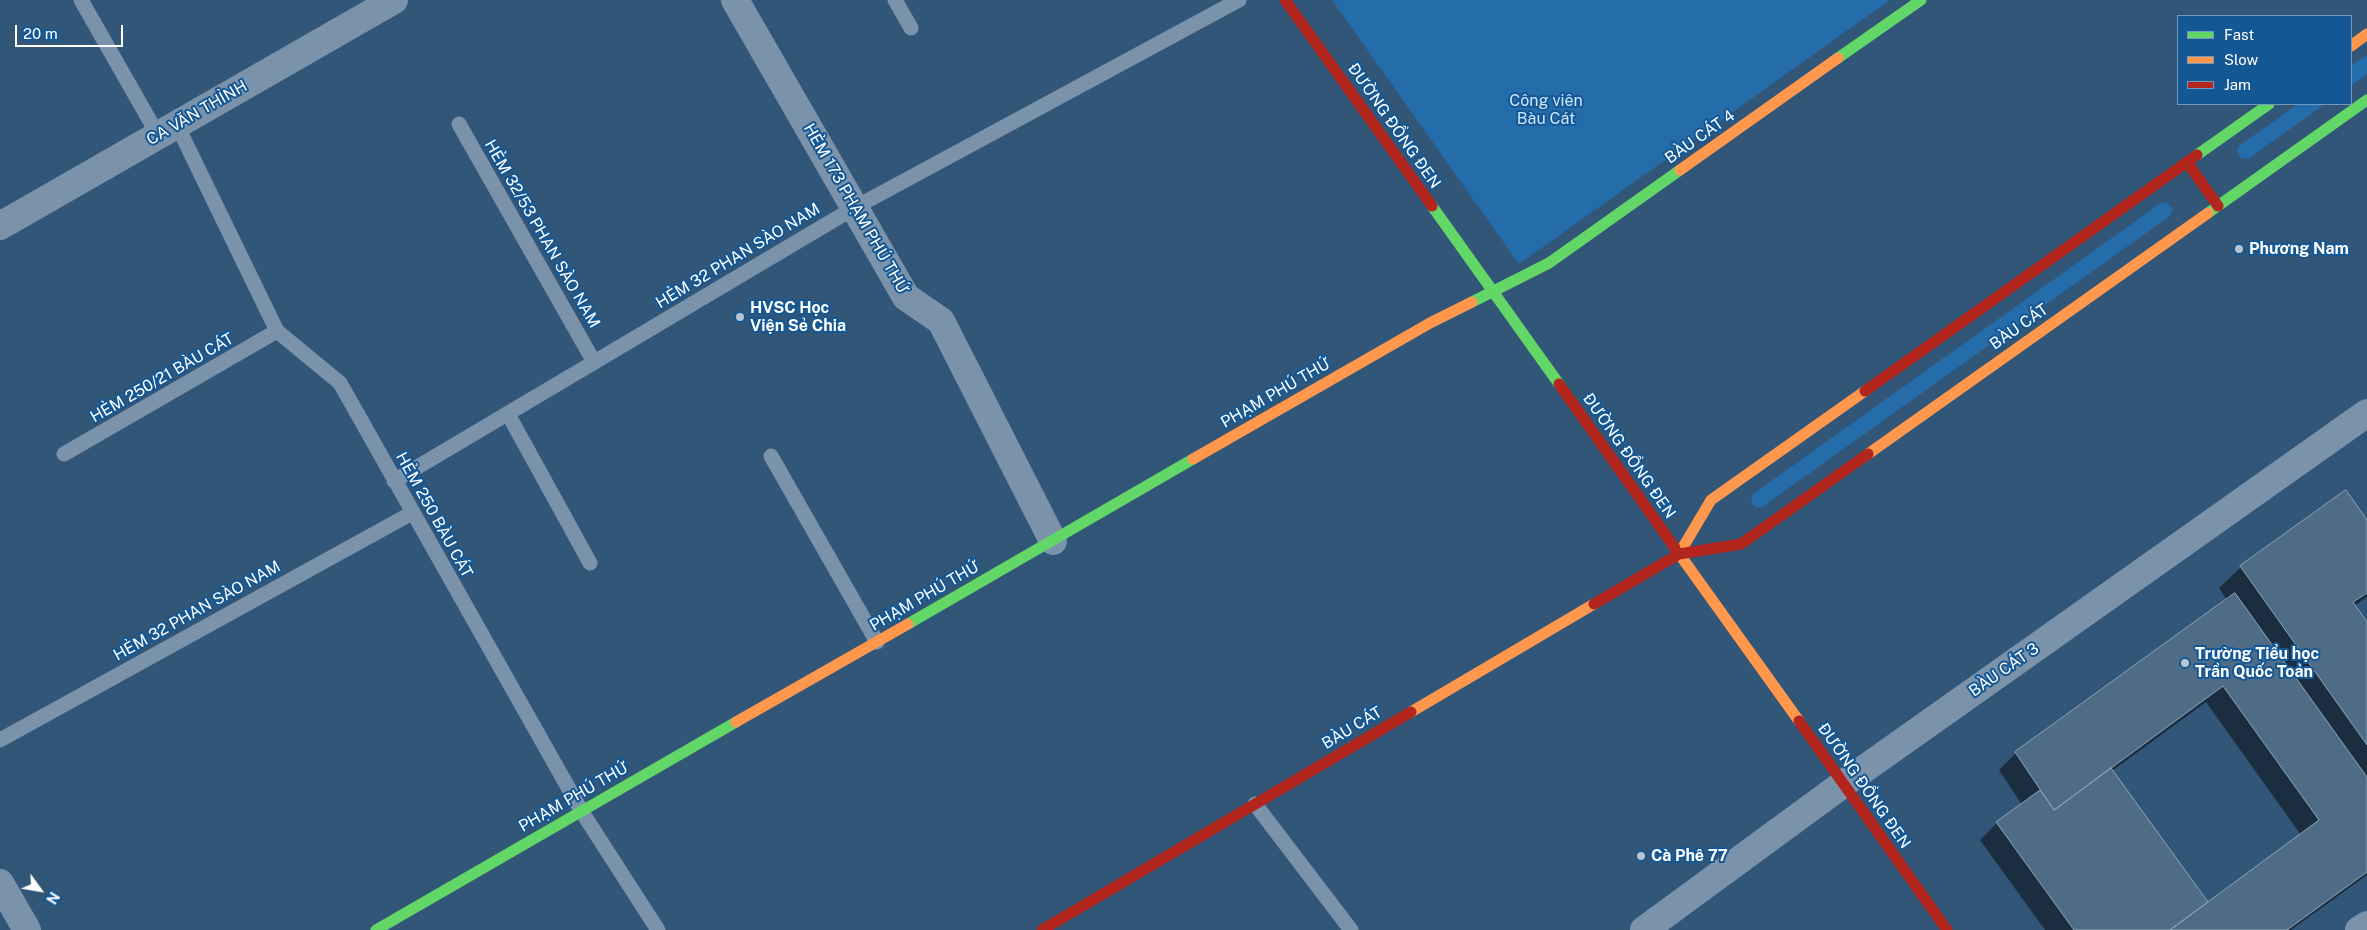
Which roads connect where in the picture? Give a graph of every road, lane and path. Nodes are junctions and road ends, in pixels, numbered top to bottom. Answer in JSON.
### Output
{"nodes":[{"id":1,"x":81,"y":0,"type":"edge"},
{"id":2,"x":394,"y":0,"type":"edge"},
{"id":3,"x":735,"y":0,"type":"edge"},
{"id":4,"x":895,"y":0,"type":"edge"},
{"id":5,"x":1239,"y":0,"type":"edge"},
{"id":6,"x":1285,"y":0,"type":"edge"},
{"id":7,"x":1921,"y":0,"type":"edge"},
{"id":8,"x":911,"y":28,"type":"dead end"},
{"id":9,"x":2367,"y":34,"type":"edge"},
{"id":10,"x":2352,"y":45,"type":"edge"},
{"id":11,"x":2367,"y":100,"type":"edge"},
{"id":12,"x":2268,"y":105,"type":"edge"},
{"id":13,"x":459,"y":124,"type":"dead end"},
{"id":14,"x":167,"y":130,"type":"junction"},
{"id":15,"x":2187,"y":162,"type":"junction"},
{"id":16,"x":2218,"y":206,"type":"junction"},
{"id":17,"x":854,"y":208,"type":"junction"},
{"id":18,"x":0,"y":226,"type":"edge"},
{"id":19,"x":1492,"y":292,"type":"junction"},
{"id":20,"x":277,"y":331,"type":"junction"},
{"id":21,"x":594,"y":362,"type":"junction"},
{"id":22,"x":2367,"y":413,"type":"edge"},
{"id":23,"x":508,"y":414,"type":"junction"},
{"id":24,"x":64,"y":454,"type":"dead end"},
{"id":25,"x":771,"y":456,"type":"dead end"},
{"id":26,"x":394,"y":481,"type":"junction"},
{"id":27,"x":412,"y":513,"type":"junction"},
{"id":28,"x":1053,"y":541,"type":"junction"},
{"id":29,"x":1679,"y":554,"type":"junction"},
{"id":30,"x":590,"y":562,"type":"dead end"},
{"id":31,"x":877,"y":642,"type":"junction"},
{"id":32,"x":0,"y":740,"type":"edge"},
{"id":33,"x":1843,"y":784,"type":"junction"},
{"id":34,"x":1255,"y":804,"type":"junction"},
{"id":35,"x":582,"y":812,"type":"junction"},
{"id":36,"x":0,"y":883,"type":"edge"},
{"id":37,"x":2367,"y":925,"type":"edge"},
{"id":38,"x":27,"y":930,"type":"edge"},
{"id":39,"x":376,"y":930,"type":"edge"},
{"id":40,"x":658,"y":930,"type":"edge"},
{"id":41,"x":1042,"y":930,"type":"edge"},
{"id":42,"x":1351,"y":930,"type":"edge"},
{"id":43,"x":1645,"y":930,"type":"edge"},
{"id":44,"x":1947,"y":930,"type":"edge"},
{"id":45,"x":2359,"y":930,"type":"edge"}],
"edges":[{"from":1,"to":14,"type":"lane","name":"HẺM 250 BÀU CÁT"},
{"from":2,"to":14,"type":"street","name":"CA VĂN THỈNH"},
{"from":3,"to":17,"type":"street","name":"HẺM 173 PHẠM PHÚ THỨ"},
{"from":4,"to":8,"type":"lane"},
{"from":5,"to":17,"type":"lane","name":"HẺM 32 PHAN SÀO NAM"},
{"from":6,"to":19,"type":"street","name":"ĐƯỜNG ĐỒNG ĐEN"},
{"from":7,"to":19,"type":"street","name":"BÀU CÁT 4"},
{"from":9,"to":10,"type":"street"},
{"from":11,"to":16,"type":"street","name":"BÀU CÁT"},
{"from":12,"to":15,"type":"street","name":"BÀU CÁT"},
{"from":13,"to":21,"type":"lane","name":"HẺM 32/53 PHAN SÀO NAM"},
{"from":14,"to":18,"type":"street","name":"CA VĂN THỈNH"},
{"from":14,"to":20,"type":"lane","name":"HẺM 250 BÀU CÁT"},
{"from":15,"to":16,"type":"street"},
{"from":15,"to":29,"type":"street","name":"BÀU CÁT"},
{"from":16,"to":29,"type":"street","name":"BÀU CÁT"},
{"from":17,"to":21,"type":"lane","name":"HẺM 32 PHAN SÀO NAM"},
{"from":17,"to":28,"type":"street","name":"HẺM 173 PHẠM PHÚ THỨ"},
{"from":19,"to":28,"type":"street","name":"PHẠM PHÚ THỨ"},
{"from":19,"to":29,"type":"street","name":"ĐƯỜNG ĐỒNG ĐEN"},
{"from":20,"to":24,"type":"lane","name":"HẺM 250/21 BÀU CÁT"},
{"from":20,"to":26,"type":"lane","name":"HẺM 250 BÀU CÁT"},
{"from":21,"to":23,"type":"lane","name":"HẺM 32 PHAN SÀO NAM"},
{"from":22,"to":33,"type":"street","name":"BÀU CÁT 3"},
{"from":23,"to":26,"type":"lane","name":"HẺM 32 PHAN SÀO NAM"},
{"from":23,"to":30,"type":"lane"},
{"from":25,"to":31,"type":"lane"},
{"from":26,"to":27,"type":"lane","name":"HẺM 250 BÀU CÁT"},
{"from":27,"to":32,"type":"lane","name":"HẺM 32 PHAN SÀO NAM"},
{"from":27,"to":35,"type":"lane","name":"HẺM 250 BÀU CÁT"},
{"from":28,"to":31,"type":"street","name":"PHẠM PHÚ THỨ"},
{"from":29,"to":33,"type":"street","name":"ĐƯỜNG ĐỒNG ĐEN"},
{"from":29,"to":34,"type":"street","name":"BÀU CÁT"},
{"from":31,"to":35,"type":"street","name":"PHẠM PHÚ THỨ"},
{"from":33,"to":43,"type":"street","name":"BÀU CÁT 3"},
{"from":33,"to":44,"type":"street","name":"ĐƯỜNG ĐỒNG ĐEN"},
{"from":34,"to":41,"type":"street","name":"BÀU CÁT"},
{"from":34,"to":42,"type":"lane"},
{"from":35,"to":39,"type":"street","name":"PHẠM PHÚ THỨ"},
{"from":35,"to":40,"type":"lane","name":"HẺM 250 BÀU CÁT"},
{"from":36,"to":38,"type":"street"},
{"from":37,"to":45,"type":"street"}]}
